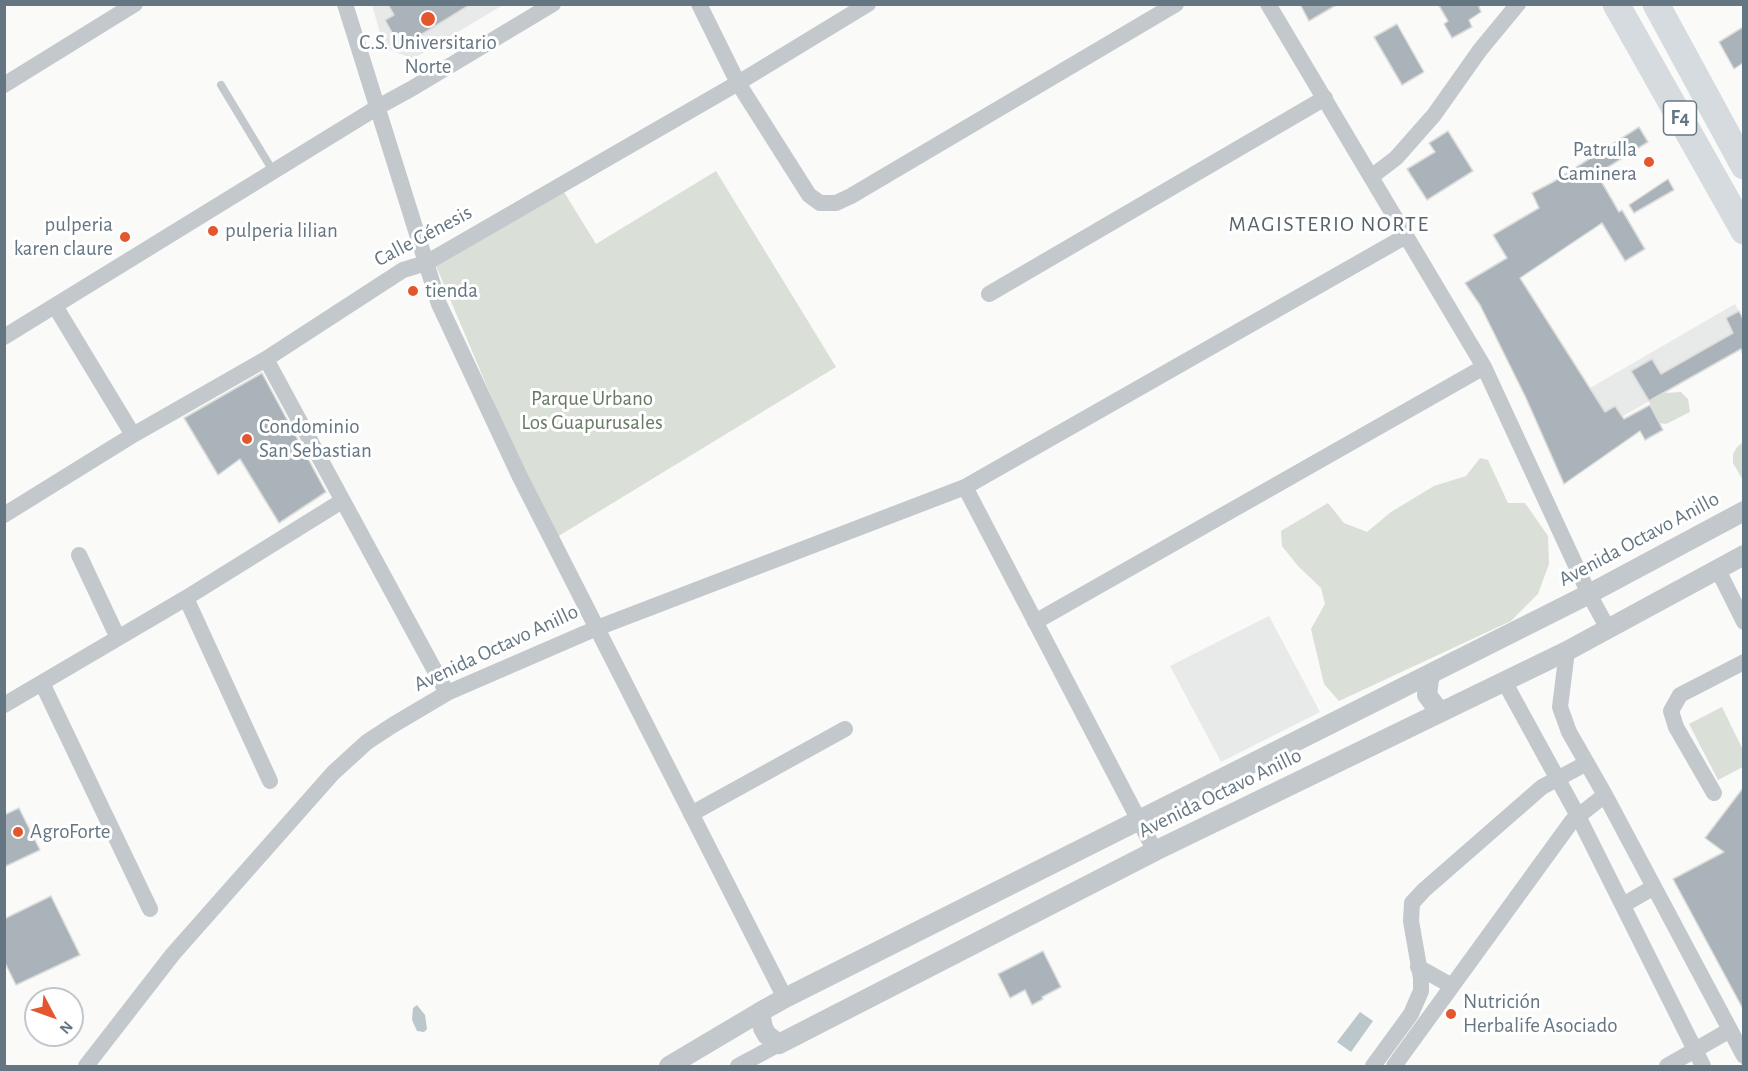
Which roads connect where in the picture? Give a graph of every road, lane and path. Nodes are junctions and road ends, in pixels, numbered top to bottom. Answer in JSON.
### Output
{"nodes":[{"id":1,"x":135,"y":4,"type":"edge"},
{"id":2,"x":345,"y":4,"type":"edge"},
{"id":3,"x":553,"y":4,"type":"edge"},
{"id":4,"x":699,"y":4,"type":"edge"},
{"id":5,"x":868,"y":4,"type":"edge"},
{"id":6,"x":1176,"y":4,"type":"edge"},
{"id":7,"x":1268,"y":4,"type":"edge"},
{"id":8,"x":1518,"y":4,"type":"edge"},
{"id":9,"x":1616,"y":4,"type":"edge"},
{"id":10,"x":1656,"y":4,"type":"edge"},
{"id":11,"x":738,"y":83,"type":"junction"},
{"id":12,"x":4,"y":85,"type":"edge"},
{"id":13,"x":221,"y":85,"type":"dead end"},
{"id":14,"x":1324,"y":98,"type":"junction"},
{"id":15,"x":378,"y":107,"type":"junction"},
{"id":16,"x":1743,"y":166,"type":"edge"},
{"id":17,"x":273,"y":171,"type":"junction"},
{"id":18,"x":1371,"y":177,"type":"junction"},
{"id":19,"x":1743,"y":231,"type":"edge"},
{"id":20,"x":1406,"y":236,"type":"junction"},
{"id":21,"x":426,"y":263,"type":"junction"},
{"id":22,"x":989,"y":294,"type":"dead end"},
{"id":23,"x":55,"y":306,"type":"junction"},
{"id":24,"x":4,"y":337,"type":"edge"},
{"id":25,"x":266,"y":359,"type":"junction"},
{"id":26,"x":1484,"y":368,"type":"junction"},
{"id":27,"x":133,"y":435,"type":"junction"},
{"id":28,"x":965,"y":487,"type":"junction"},
{"id":29,"x":342,"y":501,"type":"junction"},
{"id":30,"x":1743,"y":511,"type":"edge"},
{"id":31,"x":4,"y":515,"type":"edge"},
{"id":32,"x":79,"y":555,"type":"dead end"},
{"id":33,"x":1743,"y":555,"type":"edge"},
{"id":34,"x":1718,"y":570,"type":"junction"},
{"id":35,"x":1589,"y":594,"type":"junction"},
{"id":36,"x":186,"y":598,"type":"junction"},
{"id":37,"x":1035,"y":622,"type":"junction"},
{"id":38,"x":1743,"y":622,"type":"edge"},
{"id":39,"x":1607,"y":627,"type":"junction"},
{"id":40,"x":597,"y":628,"type":"junction"},
{"id":41,"x":118,"y":638,"type":"junction"},
{"id":42,"x":1567,"y":651,"type":"junction"},
{"id":43,"x":1743,"y":662,"type":"edge"},
{"id":44,"x":1432,"y":673,"type":"junction"},
{"id":45,"x":1504,"y":681,"type":"junction"},
{"id":46,"x":42,"y":683,"type":"junction"},
{"id":47,"x":447,"y":693,"type":"junction"},
{"id":48,"x":4,"y":705,"type":"edge"},
{"id":49,"x":1443,"y":711,"type":"junction"},
{"id":50,"x":845,"y":729,"type":"dead end"},
{"id":51,"x":1587,"y":764,"type":"junction"},
{"id":52,"x":1557,"y":779,"type":"junction"},
{"id":53,"x":270,"y":781,"type":"dead end"},
{"id":54,"x":1714,"y":793,"type":"dead end"},
{"id":55,"x":1605,"y":795,"type":"junction"},
{"id":56,"x":691,"y":813,"type":"junction"},
{"id":57,"x":1578,"y":816,"type":"junction"},
{"id":58,"x":1140,"y":820,"type":"junction"},
{"id":59,"x":1155,"y":851,"type":"junction"},
{"id":60,"x":1654,"y":887,"type":"junction"},
{"id":61,"x":1623,"y":905,"type":"junction"},
{"id":62,"x":150,"y":909,"type":"dead end"},
{"id":63,"x":1418,"y":966,"type":"junction"},
{"id":64,"x":1452,"y":986,"type":"junction"},
{"id":65,"x":785,"y":998,"type":"junction"},
{"id":66,"x":760,"y":1012,"type":"junction"},
{"id":67,"x":1730,"y":1030,"type":"junction"},
{"id":68,"x":778,"y":1044,"type":"junction"},
{"id":69,"x":1695,"y":1050,"type":"junction"},
{"id":70,"x":1743,"y":1056,"type":"edge"},
{"id":71,"x":86,"y":1066,"type":"edge"},
{"id":72,"x":669,"y":1066,"type":"edge"},
{"id":73,"x":738,"y":1066,"type":"edge"},
{"id":74,"x":1373,"y":1066,"type":"edge"},
{"id":75,"x":1394,"y":1066,"type":"edge"},
{"id":76,"x":1667,"y":1066,"type":"edge"},
{"id":77,"x":1703,"y":1066,"type":"edge"}],
"edges":[{"from":1,"to":12,"type":"street"},
{"from":2,"to":15,"type":"street"},
{"from":3,"to":15,"type":"street"},
{"from":4,"to":11,"type":"street"},
{"from":5,"to":11,"type":"street","name":"Calle Génesis"},
{"from":6,"to":11,"type":"street"},
{"from":7,"to":14,"type":"street"},
{"from":8,"to":18,"type":"street"},
{"from":9,"to":19,"type":"highway","number":"F4"},
{"from":10,"to":16,"type":"highway","number":"F4"},
{"from":11,"to":21,"type":"street","name":"Calle Génesis"},
{"from":13,"to":17,"type":"lane"},
{"from":14,"to":18,"type":"street"},
{"from":14,"to":22,"type":"street"},
{"from":15,"to":17,"type":"street"},
{"from":15,"to":21,"type":"street"},
{"from":17,"to":23,"type":"street"},
{"from":18,"to":20,"type":"street"},
{"from":20,"to":26,"type":"street"},
{"from":20,"to":28,"type":"street"},
{"from":21,"to":25,"type":"street","name":"Calle Génesis"},
{"from":21,"to":40,"type":"street"},
{"from":23,"to":24,"type":"street"},
{"from":23,"to":27,"type":"street"},
{"from":25,"to":27,"type":"street","name":"Calle Génesis"},
{"from":25,"to":29,"type":"street"},
{"from":26,"to":35,"type":"street"},
{"from":26,"to":37,"type":"street"},
{"from":27,"to":31,"type":"street","name":"Calle Génesis"},
{"from":28,"to":37,"type":"street"},
{"from":28,"to":40,"type":"street"},
{"from":29,"to":36,"type":"street"},
{"from":29,"to":47,"type":"street"},
{"from":30,"to":35,"type":"street","name":"Avenida Octavo Anillo"},
{"from":32,"to":41,"type":"street"},
{"from":33,"to":34,"type":"street","name":"Avenida Octavo Anillo"},
{"from":34,"to":38,"type":"street"},
{"from":34,"to":39,"type":"street","name":"Avenida Octavo Anillo"},
{"from":35,"to":39,"type":"street"},
{"from":35,"to":44,"type":"street","name":"Avenida Octavo Anillo"},
{"from":36,"to":41,"type":"street"},
{"from":36,"to":53,"type":"street"},
{"from":37,"to":58,"type":"street"},
{"from":39,"to":42,"type":"street","name":"Avenida Octavo Anillo"},
{"from":40,"to":47,"type":"street","name":"Avenida Octavo Anillo"},
{"from":40,"to":56,"type":"street","name":"Avenida Octavo Anillo"},
{"from":41,"to":46,"type":"street"},
{"from":42,"to":45,"type":"street","name":"Avenida Octavo Anillo"},
{"from":42,"to":51,"type":"street"},
{"from":43,"to":54,"type":"street"},
{"from":44,"to":49,"type":"street"},
{"from":44,"to":58,"type":"street","name":"Avenida Octavo Anillo"},
{"from":45,"to":49,"type":"street","name":"Avenida Octavo Anillo"},
{"from":45,"to":52,"type":"street"},
{"from":46,"to":48,"type":"street"},
{"from":46,"to":62,"type":"street"},
{"from":47,"to":71,"type":"street","name":"Avenida Octavo Anillo"},
{"from":49,"to":59,"type":"street","name":"Avenida Octavo Anillo"},
{"from":50,"to":56,"type":"street"},
{"from":51,"to":52,"type":"street"},
{"from":51,"to":55,"type":"street"},
{"from":52,"to":57,"type":"street"},
{"from":52,"to":63,"type":"street"},
{"from":55,"to":57,"type":"street"},
{"from":55,"to":60,"type":"street"},
{"from":56,"to":65,"type":"street","name":"Avenida Octavo Anillo"},
{"from":57,"to":61,"type":"street"},
{"from":57,"to":64,"type":"street"},
{"from":58,"to":59,"type":"street"},
{"from":58,"to":65,"type":"street","name":"Avenida Octavo Anillo"},
{"from":59,"to":68,"type":"street","name":"Avenida Octavo Anillo"},
{"from":60,"to":61,"type":"street"},
{"from":60,"to":67,"type":"street"},
{"from":61,"to":69,"type":"street"},
{"from":63,"to":64,"type":"street"},
{"from":63,"to":74,"type":"street"},
{"from":64,"to":75,"type":"street"},
{"from":65,"to":66,"type":"street","name":"Avenida Octavo Anillo"},
{"from":66,"to":68,"type":"street"},
{"from":66,"to":72,"type":"street","name":"Avenida Octavo Anillo"},
{"from":67,"to":69,"type":"street"},
{"from":67,"to":70,"type":"street"},
{"from":68,"to":73,"type":"street"},
{"from":69,"to":76,"type":"street"},
{"from":69,"to":77,"type":"street"}]}
